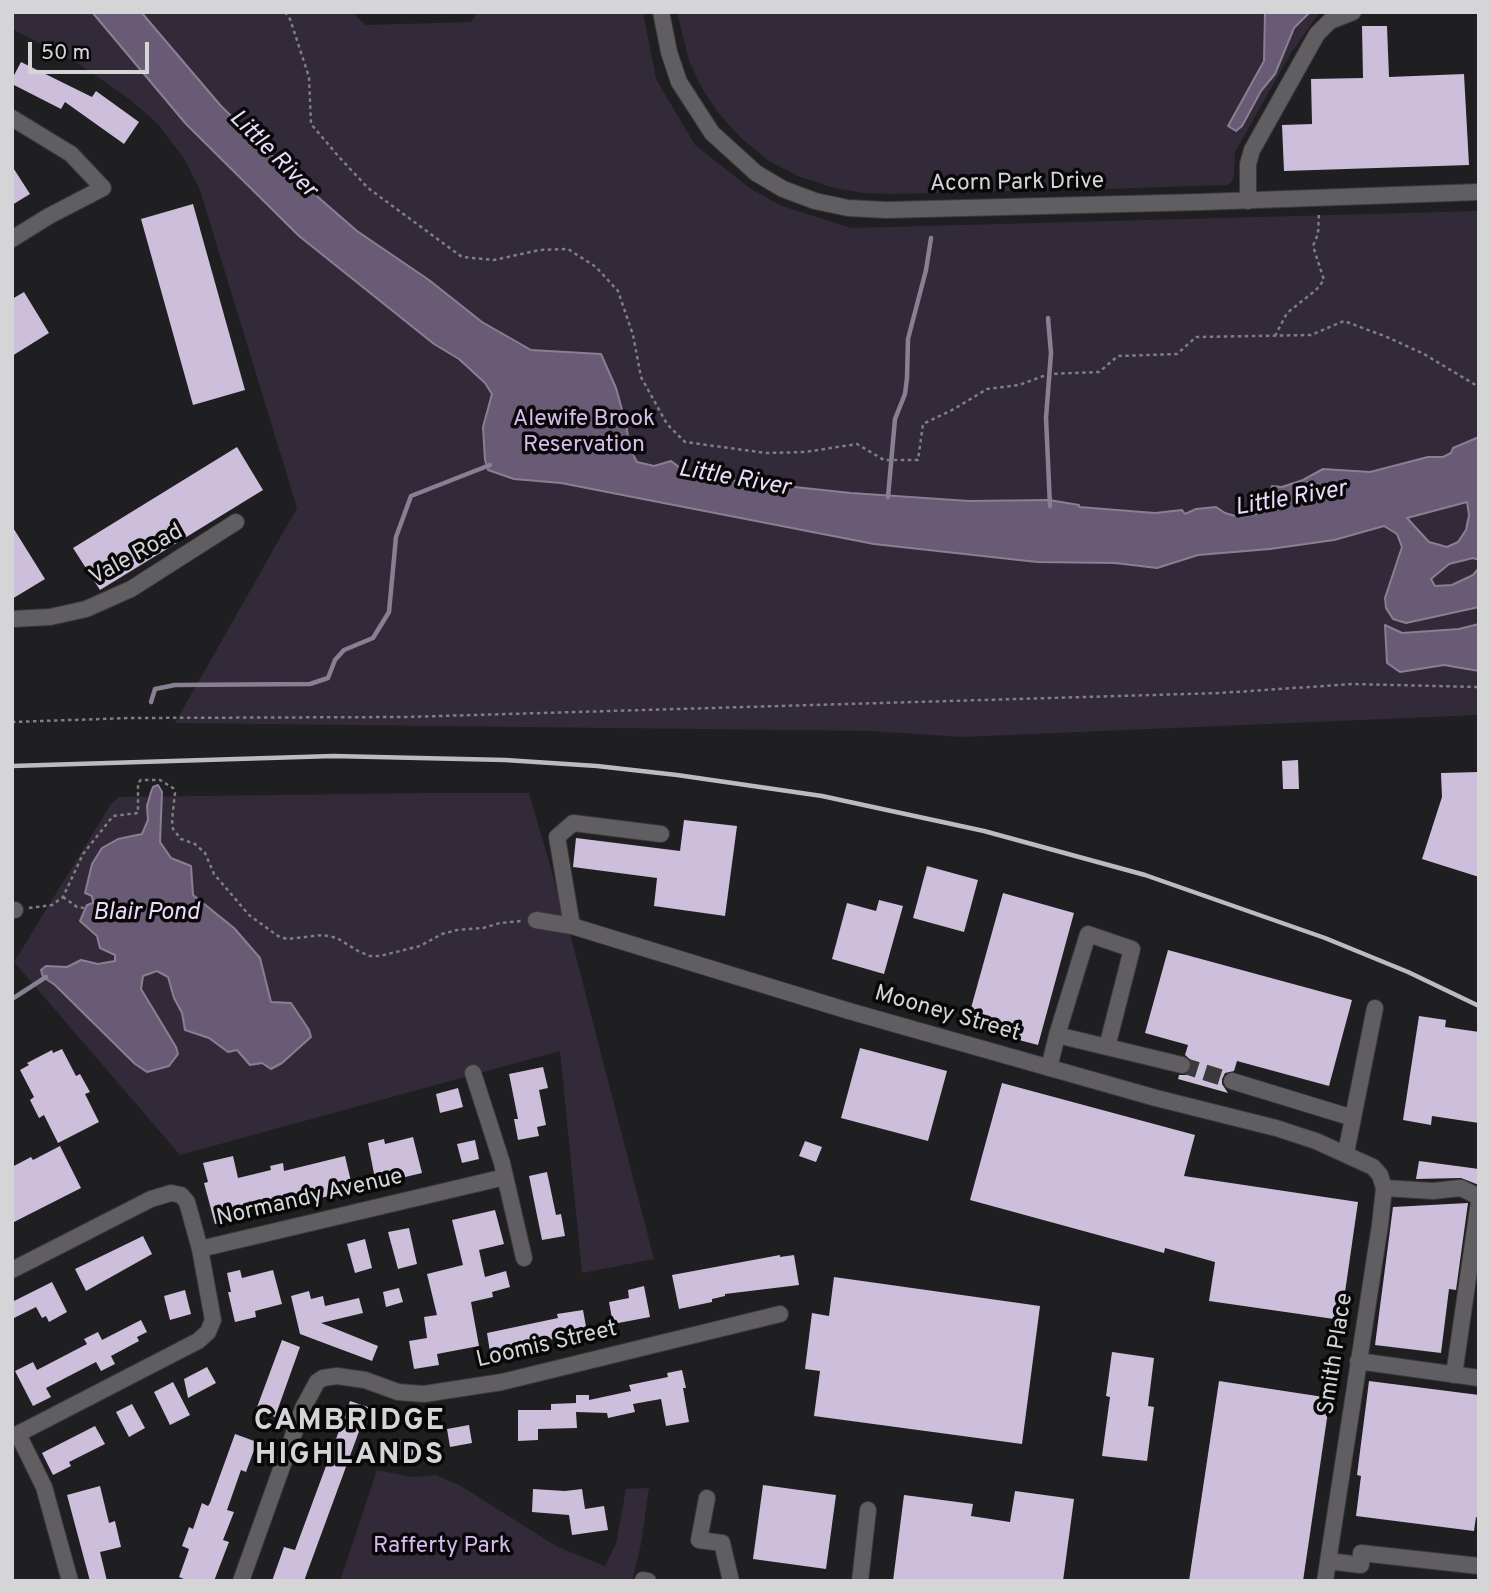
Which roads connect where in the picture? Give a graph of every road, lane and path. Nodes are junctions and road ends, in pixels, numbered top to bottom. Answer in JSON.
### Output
{"nodes":[{"id":1,"x":285,"y":12,"type":"edge"},
{"id":2,"x":661,"y":12,"type":"edge"},
{"id":3,"x":1353,"y":12,"type":"edge"},
{"id":4,"x":12,"y":118,"type":"edge"},
{"id":5,"x":1479,"y":192,"type":"edge"},
{"id":6,"x":1318,"y":199,"type":"junction"},
{"id":7,"x":1248,"y":201,"type":"junction"},
{"id":8,"x":12,"y":239,"type":"edge"},
{"id":9,"x":1275,"y":336,"type":"junction"},
{"id":10,"x":1479,"y":387,"type":"edge"},
{"id":11,"x":236,"y":522,"type":"dead end"},
{"id":12,"x":12,"y":619,"type":"edge"},
{"id":13,"x":1479,"y":687,"type":"edge"},
{"id":14,"x":12,"y":722,"type":"edge"},
{"id":15,"x":662,"y":834,"type":"dead end"},
{"id":16,"x":63,"y":897,"type":"junction"},
{"id":17,"x":85,"y":908,"type":"dead end"},
{"id":18,"x":14,"y":910,"type":"edge"},
{"id":19,"x":536,"y":920,"type":"joint"},
{"id":20,"x":572,"y":926,"type":"junction"},
{"id":21,"x":1375,"y":1008,"type":"dead end"},
{"id":22,"x":1057,"y":1035,"type":"junction"},
{"id":23,"x":1107,"y":1047,"type":"junction"},
{"id":24,"x":1182,"y":1065,"type":"tunnel mouth"},
{"id":25,"x":1049,"y":1068,"type":"junction"},
{"id":26,"x":473,"y":1073,"type":"dead end"},
{"id":27,"x":1232,"y":1081,"type":"tunnel mouth"},
{"id":28,"x":1353,"y":1118,"type":"junction"},
{"id":29,"x":1346,"y":1153,"type":"junction"},
{"id":30,"x":505,"y":1177,"type":"junction"},
{"id":31,"x":1384,"y":1188,"type":"junction"},
{"id":32,"x":1479,"y":1199,"type":"edge"},
{"id":33,"x":200,"y":1249,"type":"junction"},
{"id":34,"x":524,"y":1258,"type":"dead end"},
{"id":35,"x":12,"y":1270,"type":"edge"},
{"id":36,"x":780,"y":1314,"type":"dead end"},
{"id":37,"x":1358,"y":1361,"type":"junction"},
{"id":38,"x":1454,"y":1375,"type":"junction"},
{"id":39,"x":1479,"y":1378,"type":"edge"},
{"id":40,"x":15,"y":1435,"type":"edge"},
{"id":41,"x":707,"y":1498,"type":"dead end"},
{"id":42,"x":868,"y":1510,"type":"dead end"},
{"id":43,"x":1328,"y":1561,"type":"junction"},
{"id":44,"x":1479,"y":1566,"type":"edge"},
{"id":45,"x":70,"y":1581,"type":"edge"},
{"id":46,"x":241,"y":1581,"type":"edge"},
{"id":47,"x":731,"y":1581,"type":"edge"},
{"id":48,"x":860,"y":1581,"type":"edge"},
{"id":49,"x":1325,"y":1581,"type":"edge"}],
"edges":[{"from":1,"to":9,"type":"path"},
{"from":2,"to":7,"type":"street","name":"Acorn Park Drive"},
{"from":3,"to":7,"type":"street"},
{"from":4,"to":8,"type":"street"},
{"from":5,"to":6,"type":"street","name":"Acorn Park Drive"},
{"from":6,"to":7,"type":"street","name":"Acorn Park Drive"},
{"from":6,"to":9,"type":"path"},
{"from":9,"to":10,"type":"path"},
{"from":11,"to":12,"type":"street","name":"Vale Road"},
{"from":13,"to":14,"type":"path"},
{"from":15,"to":20,"type":"street"},
{"from":16,"to":17,"type":"path"},
{"from":16,"to":18,"type":"path"},
{"from":16,"to":19,"type":"path"},
{"from":19,"to":20,"type":"street","name":"Mooney Street"},
{"from":20,"to":25,"type":"street","name":"Mooney Street"},
{"from":21,"to":28,"type":"street"},
{"from":22,"to":23,"type":"street"},
{"from":22,"to":23,"type":"street"},
{"from":22,"to":25,"type":"street"},
{"from":23,"to":24,"type":"street"},
{"from":25,"to":29,"type":"street","name":"Mooney Street"},
{"from":26,"to":30,"type":"street"},
{"from":27,"to":28,"type":"street"},
{"from":28,"to":29,"type":"street"},
{"from":29,"to":31,"type":"street"},
{"from":30,"to":33,"type":"street","name":"Normandy Avenue"},
{"from":30,"to":34,"type":"street"},
{"from":31,"to":32,"type":"street"},
{"from":31,"to":37,"type":"street","name":"Smith Place"},
{"from":32,"to":38,"type":"street"},
{"from":33,"to":35,"type":"street","name":"Normandy Avenue"},
{"from":33,"to":40,"type":"street"},
{"from":36,"to":46,"type":"street","name":"Loomis Street"},
{"from":37,"to":38,"type":"street"},
{"from":37,"to":43,"type":"street","name":"Smith Place"},
{"from":38,"to":39,"type":"street"},
{"from":40,"to":45,"type":"street"},
{"from":41,"to":47,"type":"street"},
{"from":42,"to":48,"type":"street"},
{"from":43,"to":44,"type":"street"},
{"from":43,"to":49,"type":"street","name":"Smith Place"}]}
